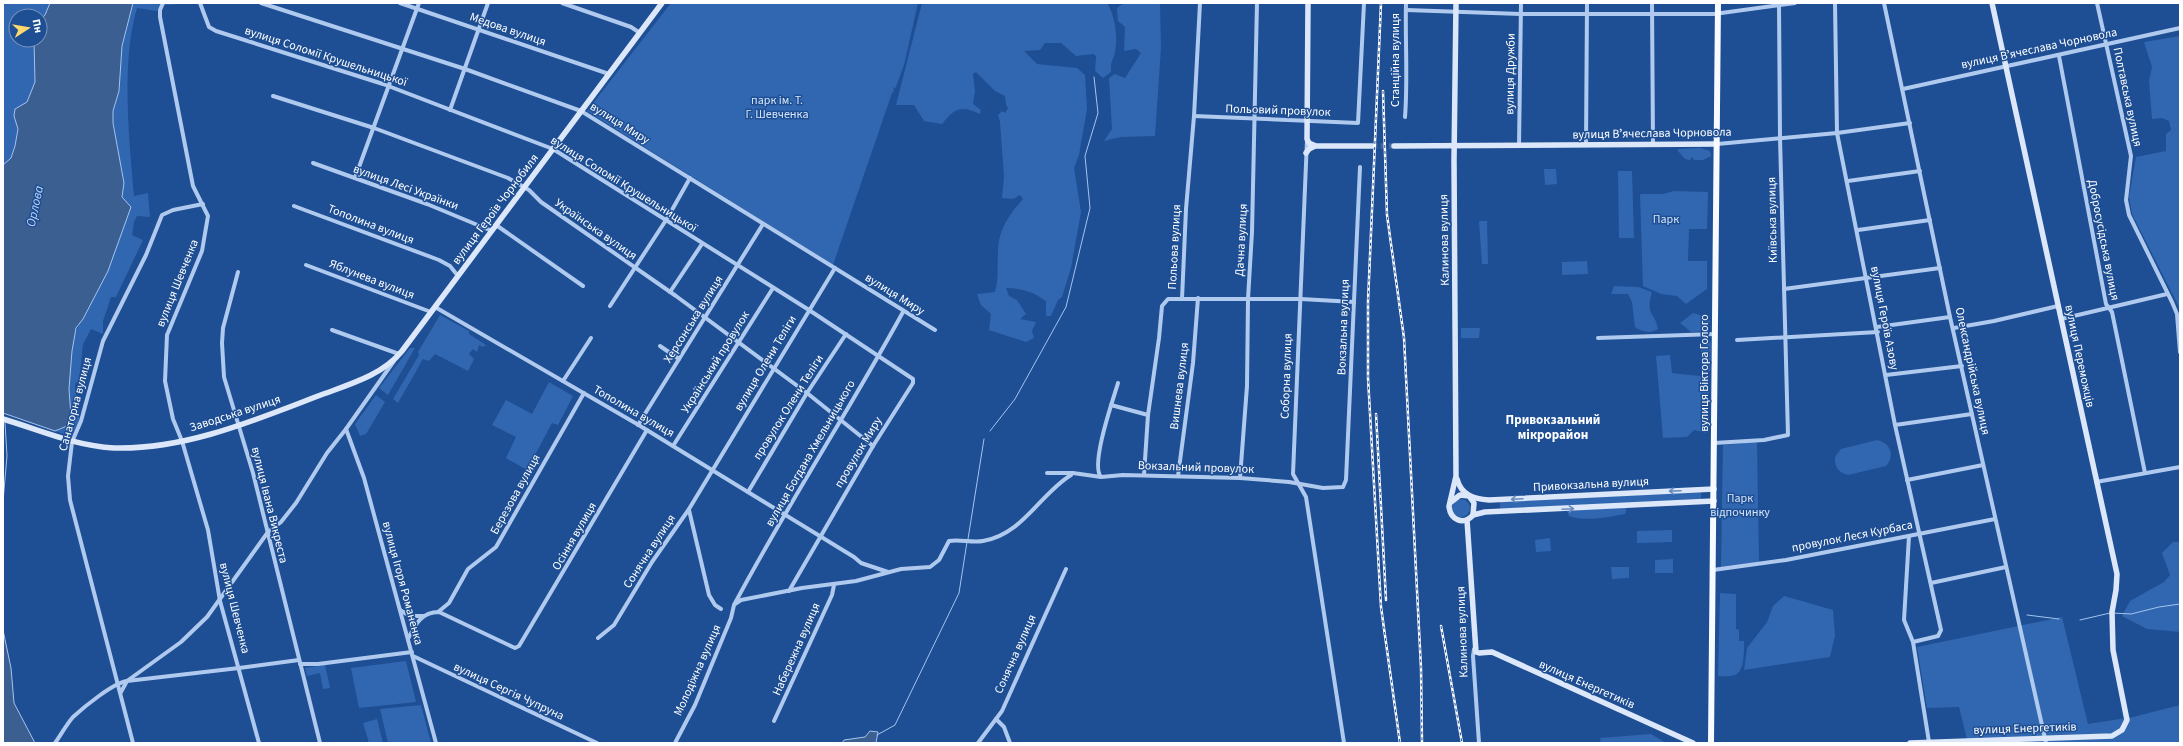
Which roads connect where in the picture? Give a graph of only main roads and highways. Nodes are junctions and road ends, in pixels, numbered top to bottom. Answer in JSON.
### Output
{"nodes":[{"id":1,"x":1718,"y":3,"type":"edge"},
{"id":2,"x":1711,"y":743,"type":"edge"}],
"edges":[{"from":1,"to":2,"type":"main road","name":"вулиця Віктора Голого"}]}
